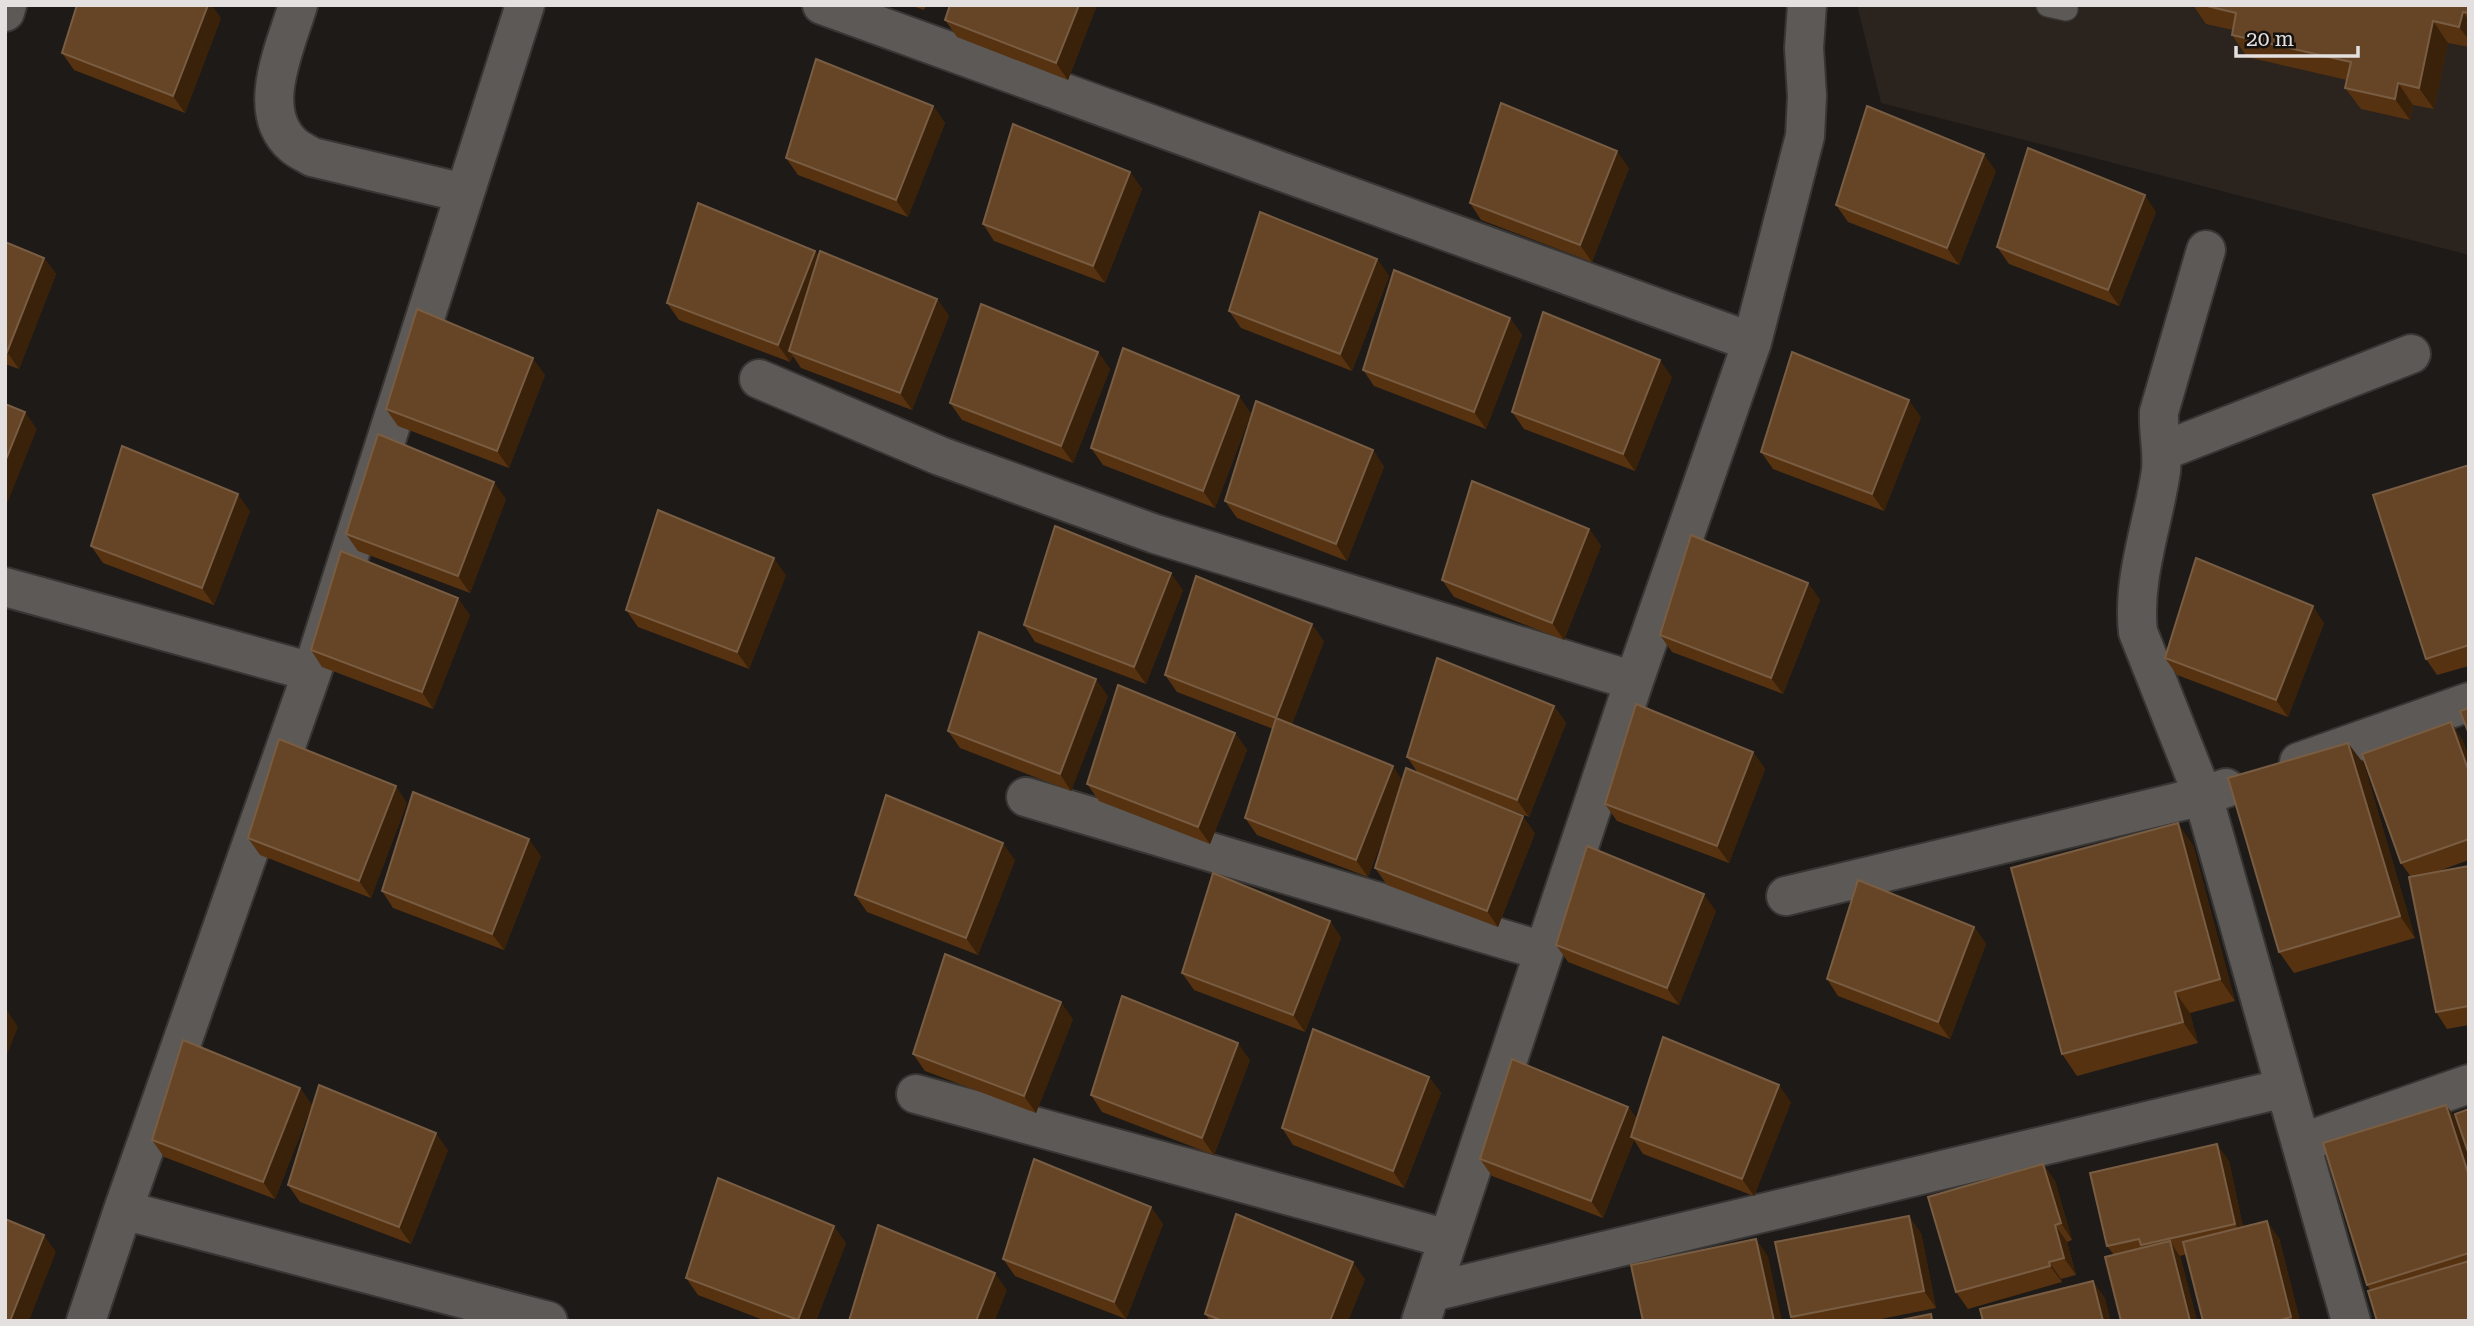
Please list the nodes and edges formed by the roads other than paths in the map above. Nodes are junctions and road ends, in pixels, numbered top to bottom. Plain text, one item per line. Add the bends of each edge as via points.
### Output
1 (7, 5) edge
2 (298, 5) edge
3 (525, 5) edge
4 (822, 5) edge
5 (1807, 5) edge
6 (5, 12) edge
7 (464, 193) junction
8 (2206, 250) dead end
9 (1752, 342) junction
10 (2411, 354) dead end
11 (760, 379) dead end
12 (2163, 451) junction
13 (5, 587) edge
14 (312, 672) junction
15 (1634, 681) junction
16 (2469, 702) edge
17 (2203, 796) junction
18 (1026, 797) dead end
19 (1786, 896) dead end
20 (1543, 951) junction
21 (2469, 1084) edge
22 (2286, 1088) junction
23 (916, 1094) dead end
24 (2301, 1143) junction
25 (122, 1210) junction
26 (1448, 1239) junction
27 (1426, 1306) edge
28 (86, 1321) edge
29 (548, 1321) edge
30 (2351, 1321) edge

1 - 6 street
2 - 7 street via 274,88 274,111 293,146 312,157
3 - 7 street
4 - 9 street
5 - 9 street via 1805,136
7 - 14 street
8 - 12 street via 2162,398 2158,424
9 - 15 street
10 - 12 street
11 - 15 street via 940,456 1155,534
12 - 17 street via 2138,585 2137,632
13 - 14 street
14 - 25 street
15 - 20 street
16 - 17 street
17 - 19 street
17 - 22 street
18 - 20 street
20 - 26 street
21 - 24 street
22 - 24 street
22 - 27 street
23 - 26 street
24 - 30 street
25 - 28 street
25 - 29 street
26 - 27 street

